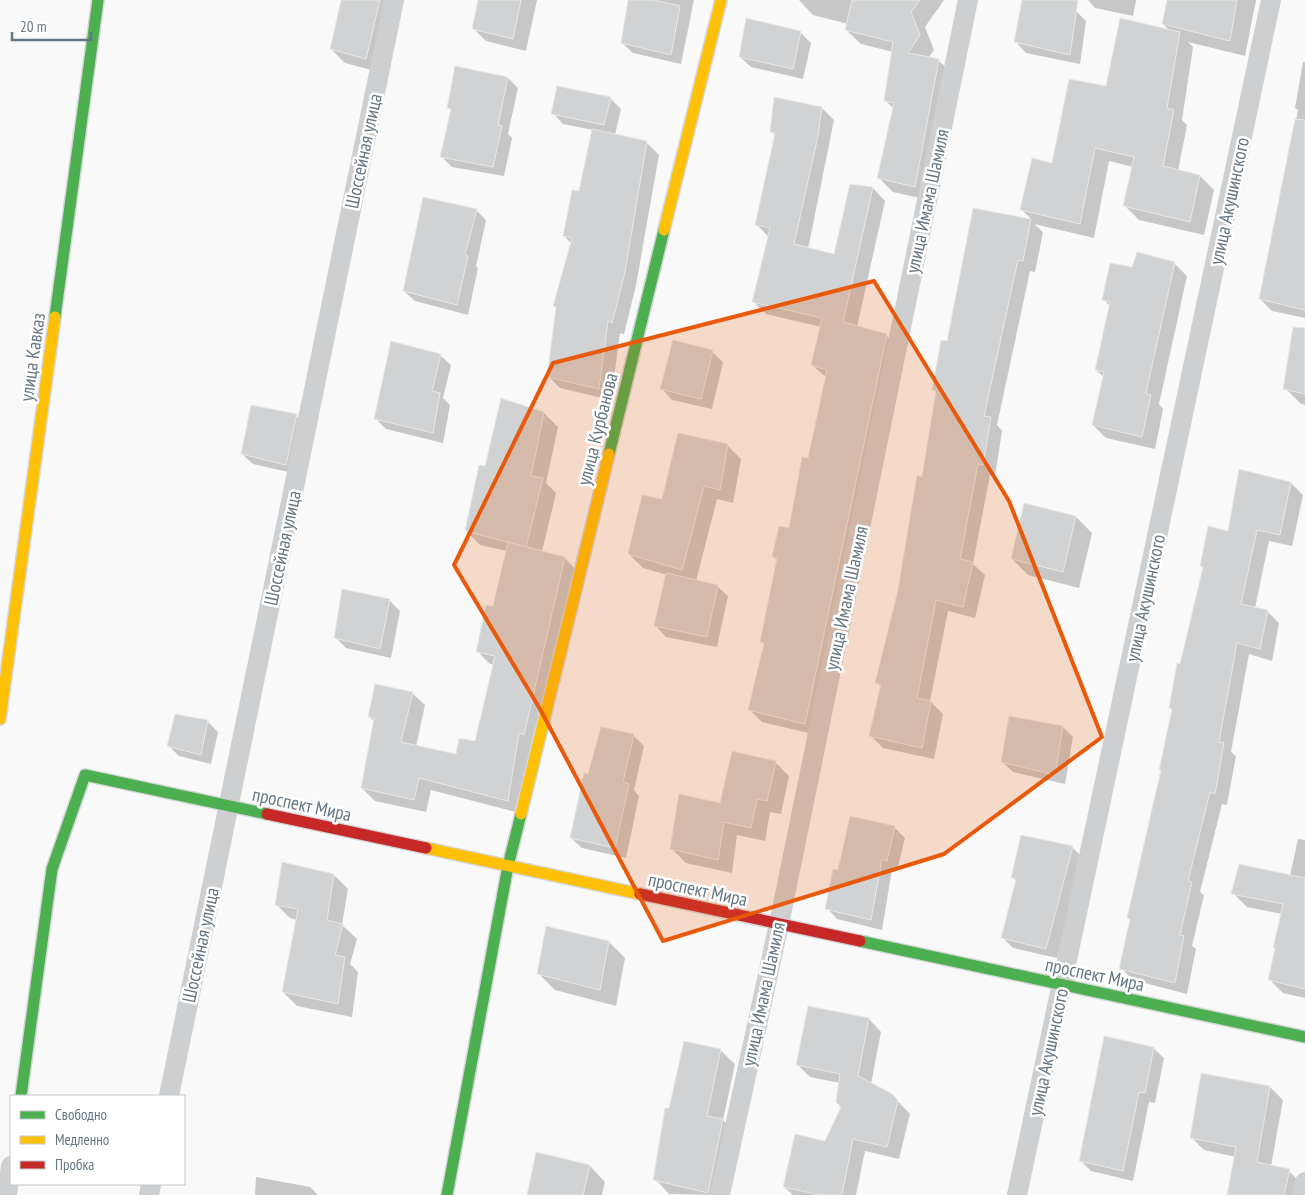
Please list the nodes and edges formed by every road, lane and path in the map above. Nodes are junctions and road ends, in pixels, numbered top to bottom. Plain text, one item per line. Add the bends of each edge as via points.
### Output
1 (98, 0) edge
2 (394, 0) edge
3 (721, 0) edge
4 (968, 0) edge
5 (1271, 0) edge
6 (0, 720) edge
7 (228, 806) junction
8 (508, 866) junction
9 (778, 924) junction
10 (1063, 985) junction
11 (1305, 1037) edge
12 (21, 1095) edge
13 (169, 1095) edge
14 (10, 1173) edge
15 (1305, 1182) edge
16 (7, 1195) edge
17 (447, 1195) edge
18 (720, 1195) edge
19 (1017, 1195) edge
20 (1302, 1195) edge

1 - 6 main road, улица Кавказ
2 - 7 street, Шоссейная улица
3 - 8 main road, улица Курбанова
4 - 9 street, улица Имама Шамиля
5 - 10 street, улица Акушинского
7 - 8 main road, проспект Мира
7 - 12 main road, проспект Мира via 85,775 52,869
7 - 13 street, Шоссейная улица
8 - 9 main road, проспект Мира
8 - 17 main road, улица Курбанова
9 - 10 main road, проспект Мира
9 - 18 street, улица Имама Шамиля
10 - 11 main road, проспект Мира
10 - 19 street, улица Акушинского
14 - 16 street
15 - 20 street

